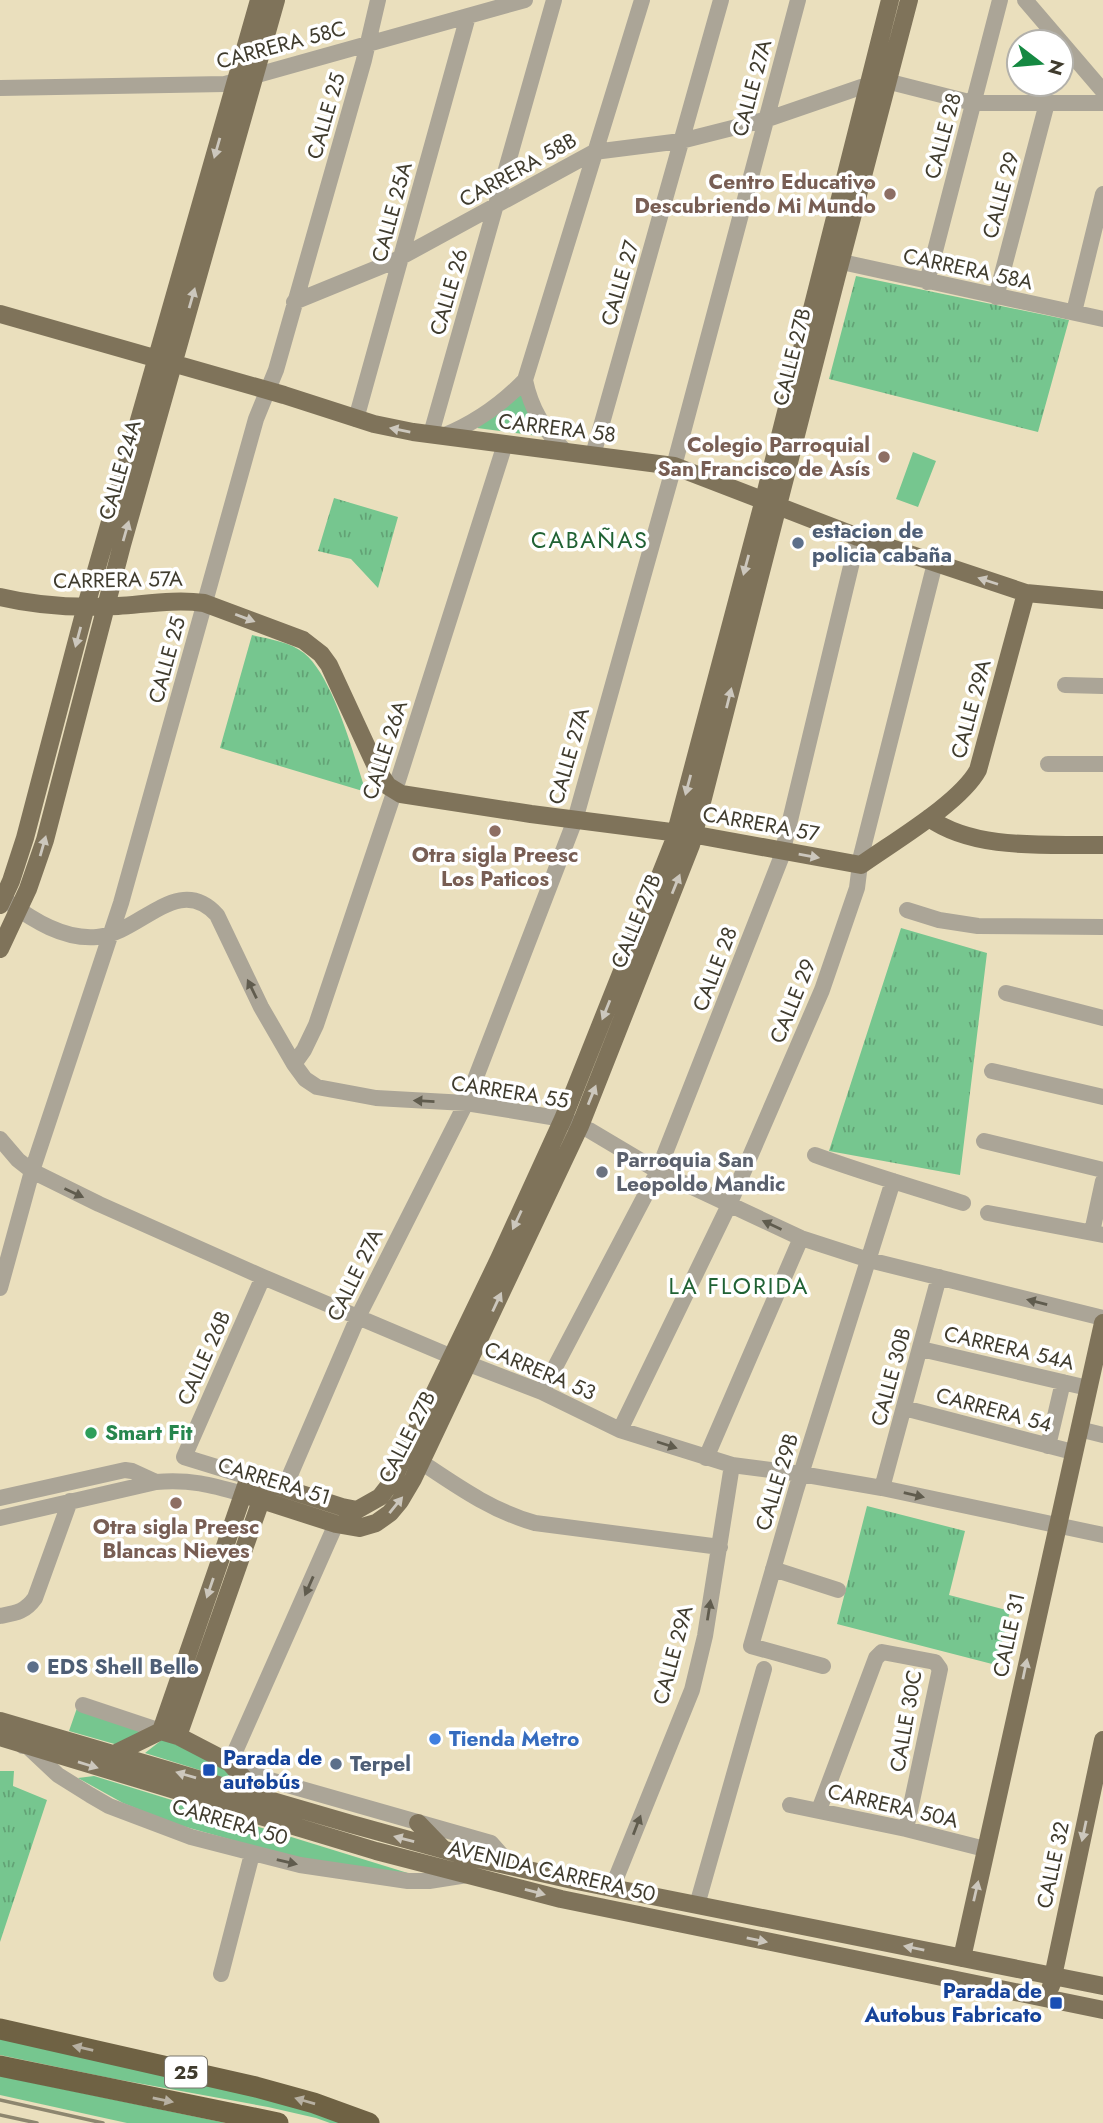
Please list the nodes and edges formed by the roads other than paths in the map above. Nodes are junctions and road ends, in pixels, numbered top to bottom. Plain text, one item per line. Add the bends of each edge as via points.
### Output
1 (258, 0) edge
2 (276, 0) edge
3 (378, 0) edge
4 (525, 0) edge
5 (554, 0) edge
6 (642, 0) edge
7 (721, 0) edge
8 (798, 0) edge
9 (890, 0) edge
10 (909, 0) edge
11 (1000, 0) edge
12 (1025, 0) edge
13 (466, 11) edge
14 (1049, 28) edge
15 (368, 44) junction
16 (1075, 58) edge
17 (255, 76) junction
18 (235, 82) junction
19 (878, 85) junction
20 (0, 88) edge
21 (1103, 91) edge
22 (973, 103) junction
23 (1047, 103) junction
24 (1103, 103) edge
25 (768, 118) junction
26 (681, 141) junction
27 (594, 152) junction
28 (1103, 194) edge
29 (494, 207) junction
30 (401, 258) junction
31 (833, 260) junction
32 (927, 282) junction
33 (996, 297) junction
34 (295, 302) junction
35 (1074, 312) junction
36 (0, 314) edge
37 (1103, 318) edge
38 (165, 362) junction
39 (525, 380) junction
40 (267, 390) junction
41 (356, 419) junction
42 (437, 435) junction
43 (505, 444) junction
44 (565, 452) junction
45 (593, 455) junction
46 (674, 466) junction
47 (771, 502) junction
48 (859, 537) junction
49 (935, 564) junction
50 (1026, 593) junction
51 (0, 597) edge
52 (1103, 600) edge
53 (204, 603) junction
54 (86, 606) junction
55 (107, 606) junction
56 (1065, 685) dead end
57 (1103, 686) edge
58 (1048, 764) dead end
59 (1103, 764) edge
60 (395, 790) junction
61 (929, 818) junction
62 (575, 820) junction
63 (675, 833) junction
64 (694, 835) junction
65 (1103, 845) edge
66 (783, 851) junction
67 (861, 865) junction
68 (1, 900) edge
69 (18, 909) junction
70 (907, 910) dead end
71 (1103, 927) edge
72 (112, 934) junction
73 (0, 949) edge
74 (1006, 993) dead end
75 (1103, 1017) edge
76 (294, 1064) junction
77 (992, 1071) dead end
78 (1103, 1097) edge
79 (466, 1103) junction
80 (571, 1123) junction
81 (0, 1139) edge
82 (984, 1141) dead end
83 (815, 1155) dead end
84 (1103, 1170) edge
85 (32, 1171) junction
86 (658, 1171) junction
87 (893, 1181) junction
88 (1103, 1181) edge
89 (963, 1203) dead end
90 (729, 1205) junction
91 (988, 1213) dead end
92 (1097, 1234) edge
93 (801, 1238) junction
94 (869, 1260) junction
95 (263, 1277) junction
96 (939, 1277) junction
97 (0, 1288) edge
98 (358, 1317) junction
99 (1103, 1321) edge
100 (921, 1349) junction
101 (451, 1356) junction
102 (469, 1364) junction
103 (1063, 1382) junction
104 (1088, 1388) junction
105 (542, 1392) junction
106 (904, 1408) junction
107 (1079, 1429) junction
108 (621, 1430) junction
109 (1103, 1435) edge
110 (1048, 1446) junction
111 (1073, 1452) junction
112 (184, 1457) joint
113 (706, 1458) junction
114 (421, 1462) junction
115 (732, 1465) junction
116 (801, 1474) junction
117 (156, 1482) junction
118 (246, 1486) junction
119 (882, 1488) junction
120 (271, 1491) junction
121 (0, 1498) edge
122 (71, 1501) junction
123 (339, 1515) junction
124 (0, 1518) edge
125 (1057, 1525) junction
126 (1103, 1535) edge
127 (720, 1547) junction
128 (773, 1569) junction
129 (838, 1590) dead end
130 (0, 1616) edge
131 (823, 1666) dead end
132 (764, 1669) dead end
133 (83, 1705) dead end
134 (0, 1721) edge
135 (161, 1731) junction
136 (178, 1736) junction
137 (0, 1737) edge
138 (1103, 1740) edge
139 (0, 1742) edge
140 (27, 1746) junction
141 (114, 1754) junction
142 (230, 1763) junction
143 (260, 1797) junction
144 (790, 1805) dead end
145 (819, 1810) junction
146 (418, 1823) junction
147 (906, 1829) junction
148 (985, 1849) junction
149 (444, 1850) junction
150 (252, 1854) junction
151 (471, 1866) junction
152 (512, 1867) junction
153 (612, 1888) junction
154 (697, 1905) junction
155 (962, 1958) junction
156 (221, 1974) dead end
157 (1053, 1976) junction
158 (1103, 1986) edge
159 (1048, 1999) junction
160 (1103, 2010) edge
161 (0, 2029) edge
162 (0, 2066) edge
163 (278, 2123) edge
164 (369, 2123) edge

1 - 18 main road, CALLE 24A
2 - 17 main road, CALLE 24A
3 - 15 street, CALLE 25
4 - 13 street, CARRERA 58C
5 - 29 street, CALLE 26
6 - 27 street
7 - 26 street, CALLE 27
8 - 25 street, CALLE 27A
9 - 19 main road, CALLE 27B
10 - 19 main road, CALLE 27B
11 - 22 street, CALLE 28
12 - 14 street
13 - 15 street, CARRERA 58C
13 - 30 street, CALLE 25A
15 - 17 street, CARRERA 58C
15 - 34 street, CALLE 25
16 - 21 street
17 - 18 street, CARRERA 58C
38 -> 17 main road, CALLE 24A
18 - 20 street, CARRERA 58C
18 -> 38 main road, CALLE 24A
19 - 22 street, CARRERA 58B via 894,83
19 - 25 street, CARRERA 58B
19 - 31 main road, CALLE 27B
22 - 23 street, CARRERA 58B
22 - 32 street, CALLE 28
23 - 24 street, CARRERA 58B
23 - 33 street, CALLE 29
25 - 26 street, CARRERA 58B
25 - 46 street, CALLE 27A
26 - 27 street, CARRERA 58B
26 - 45 street, CALLE 27
27 - 29 street, CARRERA 58B
27 - 39 street
28 - 35 street
29 - 30 street, CARRERA 58B
29 - 42 street, CALLE 26
30 - 34 street, CARRERA 58B
30 - 41 street, CALLE 25A
31 - 32 street, CARRERA 58A
31 - 47 main road, CALLE 27B
32 - 33 street, CARRERA 58A
33 - 35 street, CARRERA 58A
34 - 40 street, CALLE 25
35 - 37 street, CARRERA 58A
36 - 38 main road, CARRERA 58
38 - 40 main road, CARRERA 58
38 - 54 main road, CALLE 24A
55 -> 38 main road, CALLE 24A
39 - 42 street via 491,411 460,429
39 - 44 street via 541,425
40 - 41 main road, CARRERA 58
40 - 53 street, CALLE 25
42 -> 41 main road, CARRERA 58
42 - 43 main road, CARRERA 58
43 - 44 main road, CARRERA 58
43 - 60 street, CALLE 26A
44 - 45 main road, CARRERA 58
45 - 46 main road, CARRERA 58
46 - 47 main road, CARRERA 58
46 - 62 street, CALLE 27A
47 - 48 main road, CARRERA 58
47 -> 63 main road, CALLE 27B
64 -> 47 main road, CALLE 27B
48 - 49 main road, CARRERA 58
48 - 66 street, CALLE 28
50 -> 49 main road, CARRERA 58
49 - 67 street, CALLE 29
50 - 52 main road, CARRERA 58
50 - 61 main road, CALLE 29A via 978,770 972,782
51 - 54 main road, CARRERA 57A
53 - 55 main road, CARRERA 57A
53 -> 60 main road, CARRERA 57A via 303,640 321,654 378,771
53 - 72 street, CALLE 25
54 - 55 main road, CARRERA 57A
54 -> 68 main road, CALLE 24A via 24,838
69 -> 55 main road, CALLE 24A via 43,848
56 - 57 street
58 - 59 street
60 - 62 main road, CARRERA 57
60 - 76 street, CALLE 26A via 316,1025
61 - 65 main road via 963,834 1006,843
61 - 67 main road
62 - 63 main road, CARRERA 57
62 - 79 street, CALLE 27A
63 - 64 main road, CARRERA 57
63 -> 80 main road, CALLE 27B
64 - 66 main road, CARRERA 57
80 -> 64 main road, CALLE 27B
66 -> 67 main road, CARRERA 57
66 - 86 street, CALLE 28
67 - 90 street, CALLE 29 via 821,990
68 - 69 street, CARRERA 55
69 - 72 street, CARRERA 55 via 73,935
69 - 73 main road, CALLE 24A
70 - 71 street via 978,926
76 -> 72 street, CARRERA 55 via 209,906 183,898
72 - 85 street, CALLE 25
74 - 75 street
79 -> 76 street, CARRERA 55 via 376,1098 317,1087
77 - 78 street
79 - 80 street, CARRERA 55
79 - 98 street, CALLE 27A
80 - 86 street, CARRERA 55
80 -> 101 main road, CALLE 27B
102 -> 80 main road, CALLE 27B
81 - 85 street, CARRERA 53
82 - 84 street
83 - 87 street
85 -> 95 street, CARRERA 53
85 - 97 street, CALLE 25
86 - 90 street, CARRERA 55
86 - 105 street, CALLE 28
87 - 89 street
87 - 94 street, CALLE 29B
88 - 92 street
93 -> 90 street, CARRERA 55
90 - 108 street, CALLE 29
91 - 92 street
93 - 94 street, CARRERA 55
93 - 113 street
94 - 96 street, CARRERA 55
94 - 116 street, CALLE 29B
95 - 98 street, CARRERA 53
95 - 112 street, CALLE 26B
99 -> 96 street, CARRERA 55
96 - 100 street, CALLE 30B
98 - 101 street, CARRERA 53
98 - 120 street, CALLE 27A
99 - 104 main road, CALLE 31
100 - 103 street, CARRERA 54A
100 - 106 street, CALLE 30B
101 - 102 street, CARRERA 53
101 - 123 main road, CALLE 27B via 391,1483 368,1505
102 - 105 street, CARRERA 53
102 - 114 main road, CALLE 27B
103 - 104 street, CARRERA 54A
103 - 110 street
104 - 107 main road, CALLE 31
105 - 108 street, CARRERA 53
106 - 110 street, CARRERA 54
106 - 119 street, CALLE 30B
107 - 109 street, CARRERA 54
107 - 111 main road, CALLE 31
108 -> 113 street, CARRERA 53
110 - 111 street, CARRERA 54
111 - 125 main road, CALLE 31
112 - 118 street, CARRERA 51
113 - 115 street, CARRERA 53
123 -> 114 main road, CALLE 27B via 359,1528 376,1523 400,1501
114 - 127 street via 512,1517 556,1527
115 - 116 street, CARRERA 53
115 - 127 street, CALLE 29A
116 - 119 street, CARRERA 53
116 - 128 street, CALLE 29B
117 - 118 street, CARRERA 51
117 - 121 street, CARRERA 51 via 125,1470
117 - 122 street, CARRERA 51
118 - 120 main road, CARRERA 51
118 -> 135 main road
119 -> 125 street, CARRERA 53
120 - 123 main road, CARRERA 51
120 - 123 main road, CARRERA 51
120 - 136 main road, CALLE 27A
122 - 124 street, CARRERA 51
122 - 130 street via 29,1608
123 -> 142 street
125 - 126 street, CARRERA 53
148 -> 125 main road, CALLE 31
153 -> 127 street, CALLE 29A via 692,1690
128 - 129 street
128 - 131 street, CALLE 29B via 751,1646
132 - 154 street
133 - 135 street
134 - 141 main road, AVENIDA CARRERA 50
135 - 136 main road
135 - 141 main road
136 - 142 main road
137 - 140 main road, AVENIDA CARRERA 50
138 -> 157 main road, CALLE 32
139 - 140 street
140 - 150 street, CARRERA 50 via 58,1775 110,1806 177,1833
140 -> 151 main road, AVENIDA CARRERA 50 via 376,1851
143 -> 141 main road, AVENIDA CARRERA 50
142 - 143 main road
142 - 146 street via 261,1777
149 -> 143 main road, AVENIDA CARRERA 50
144 - 145 street, CARRERA 50A
145 - 147 street, CARRERA 50A
145 - 147 street, CALLE 30C via 876,1658 881,1652 935,1662 940,1669
146 - 149 main road
146 - 152 street via 491,1843
147 - 148 street, CARRERA 50A
155 -> 148 main road, CALLE 31
149 - 151 main road, AVENIDA CARRERA 50
150 -> 151 street, CARRERA 50 via 408,1881 429,1881
150 - 156 street
151 - 152 main road, AVENIDA CARRERA 50
151 -> 159 main road, AVENIDA CARRERA 50 via 592,1906
152 - 153 main road, AVENIDA CARRERA 50
153 - 154 main road, AVENIDA CARRERA 50
155 -> 154 main road, AVENIDA CARRERA 50
155 - 157 main road, AVENIDA CARRERA 50
157 - 158 main road, AVENIDA CARRERA 50
157 - 159 main road, CALLE 32
159 - 160 main road, AVENIDA CARRERA 50
164 -> 161 highway, 25 via 256,2087
162 -> 163 highway, 25

